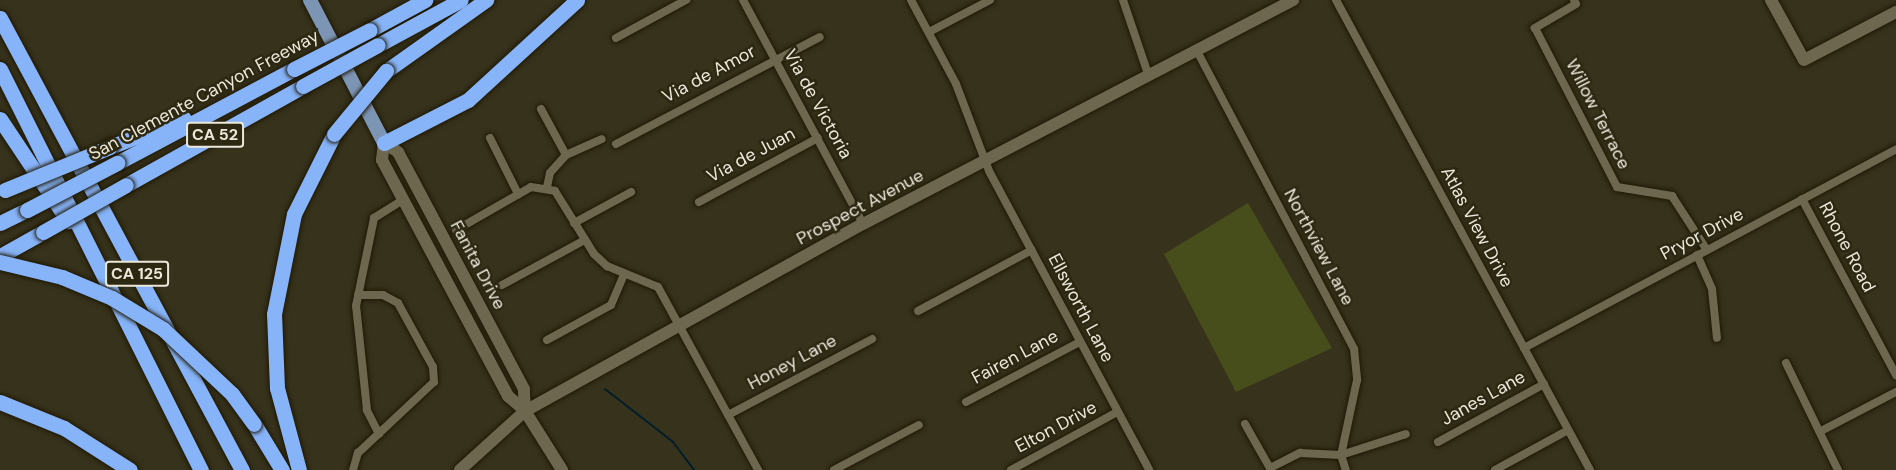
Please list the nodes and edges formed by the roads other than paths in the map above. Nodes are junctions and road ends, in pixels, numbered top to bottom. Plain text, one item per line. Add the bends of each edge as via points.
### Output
1 (310, 0) edge
2 (425, 0) edge
3 (461, 0) edge
4 (486, 0) edge
5 (577, 0) edge
6 (686, 0) edge
7 (744, 0) edge
8 (911, 0) edge
9 (990, 0) edge
10 (1122, 0) edge
11 (1293, 0) edge
12 (1336, 0) edge
13 (1574, 0) edge
14 (1771, 0) edge
15 (1896, 12) edge
16 (0, 18) edge
17 (929, 32) junction
18 (820, 37) dead end
19 (616, 38) dead end
20 (1197, 51) junction
21 (774, 58) junction
22 (0, 69) edge
23 (1149, 77) junction
24 (259, 88) junction
25 (541, 109) dead end
26 (0, 118) edge
27 (490, 138) dead end
28 (818, 138) junction
29 (602, 139) dead end
30 (384, 143) junction
31 (616, 144) dead end
32 (1896, 149) edge
33 (566, 155) junction
34 (985, 161) junction
35 (547, 187) junction
36 (2, 191) edge
37 (631, 192) dead end
38 (518, 194) junction
39 (1802, 199) junction
40 (404, 200) junction
41 (699, 202) dead end
42 (574, 222) junction
43 (0, 224) edge
44 (862, 224) junction
45 (456, 230) dead end
46 (583, 241) junction
47 (1032, 250) junction
48 (1707, 250) junction
49 (1697, 255) junction
50 (0, 256) edge
51 (0, 262) edge
52 (624, 274) junction
53 (106, 277) junction
54 (502, 285) dead end
55 (358, 295) junction
56 (918, 311) dead end
57 (680, 327) junction
58 (872, 339) dead end
59 (1717, 339) dead end
60 (548, 340) dead end
61 (1080, 342) junction
62 (1524, 348) junction
63 (1786, 363) dead end
64 (1896, 375) edge
65 (1544, 384) junction
66 (1896, 392) edge
67 (0, 402) edge
68 (966, 402) dead end
69 (525, 411) junction
70 (1118, 412) junction
71 (728, 415) junction
72 (1245, 424) dead end
73 (919, 425) dead end
74 (1568, 430) junction
75 (1821, 431) junction
76 (379, 434) junction
77 (1406, 434) dead end
78 (1438, 442) dead end
79 (1341, 455) junction
80 (1270, 469) edge
81 (129, 470) edge
82 (201, 470) edge
83 (242, 470) edge
84 (282, 470) edge
85 (299, 470) edge
86 (353, 470) edge
87 (460, 470) edge
88 (562, 470) edge
89 (758, 470) edge
90 (834, 470) edge
91 (1011, 470) edge
92 (1149, 470) edge
93 (1346, 470) edge
94 (1496, 470) edge
95 (1590, 470) edge
96 (1838, 470) edge

1 - 30 main road, Fanita Drive
2 - 24 highway, San Clemente Canyon Freeway / CA 52, bridge
3 - 50 highway, CA 52, bridge
4 - 85 highway, bridge via 386,71 334,134 294,214 274,314 276,388
5 - 30 highway via 468,100
6 - 19 street
7 - 21 street, Via de Victoria
8 - 17 street, Ellsworth Lane
9 - 17 street
10 - 23 street
11 - 20 main road, Prospect Avenue
12 - 62 street, Atlas View Drive
13 - 48 street, Willow Terrace via 1576,4 1535,28 1617,187 1672,196
14 - 15 main road via 1804,60
16 - 83 highway, CA 125
17 - 34 street, Ellsworth Lane
18 - 21 street, Via de Amor
20 - 23 main road, Prospect Avenue
20 - 79 street, Northview Lane via 1354,349 1357,380
21 - 28 street, Via de Victoria
21 - 31 street, Via de Amor
22 - 53 highway, CA 125
23 - 34 main road, Prospect Avenue
24 - 36 highway, bridge
24 - 43 highway, San Clemente Canyon Freeway / CA 52, bridge
25 - 33 street
26 - 53 highway
27 - 38 street
28 - 41 street, Via de Juan
28 - 44 street, Via de Victoria
29 - 33 street
30 - 40 main road, Fanita Drive via 382,159
30 - 69 main road, Fanita Drive via 398,152 524,389
32 - 39 street, Pryor Drive
33 - 35 street via 550,173
34 - 44 main road, Prospect Avenue
34 - 47 street, Ellsworth Lane
35 - 38 street
35 - 42 street
37 - 42 street
38 - 45 street
39 - 48 street, Pryor Drive
39 - 64 street, Rhone Road
40 - 55 street via 374,218
40 - 69 main road, Fanita Drive via 508,396
42 - 46 street
44 - 57 main road, Prospect Avenue
46 - 52 street via 607,266
46 - 54 street
47 - 56 street
47 - 61 street, Ellsworth Lane
48 - 49 street, Pryor Drive
49 - 59 street via 1712,289
49 - 62 street, Pryor Drive
51 - 84 highway, bridge via 72,281 163,329 232,394
52 - 57 street via 658,287
52 - 60 street via 611,305
53 - 82 highway, CA 125
55 - 76 street via 355,330 367,410
55 - 76 street via 383,295 398,303 433,367 431,388
57 - 69 main road, Prospect Avenue
57 - 71 street
58 - 71 street, Honey Lane
61 - 68 street, Fairen Lane
61 - 70 street, Ellsworth Lane
62 - 65 street, Atlas View Drive
63 - 75 street
65 - 74 street, Atlas View Drive
65 - 78 street, Janes Lane
66 - 75 street
67 - 81 highway via 64,428
69 - 87 main road, Prospect Avenue
69 - 88 main road, Fanita Drive
70 - 91 street, Elton Drive
70 - 92 street, Ellsworth Lane
71 - 89 street
72 - 80 street
73 - 90 street
74 - 94 street
74 - 95 street, Atlas View Drive
75 - 96 street
76 - 86 street via 358,453
77 - 79 street
79 - 80 street via 1307,452
79 - 93 street

